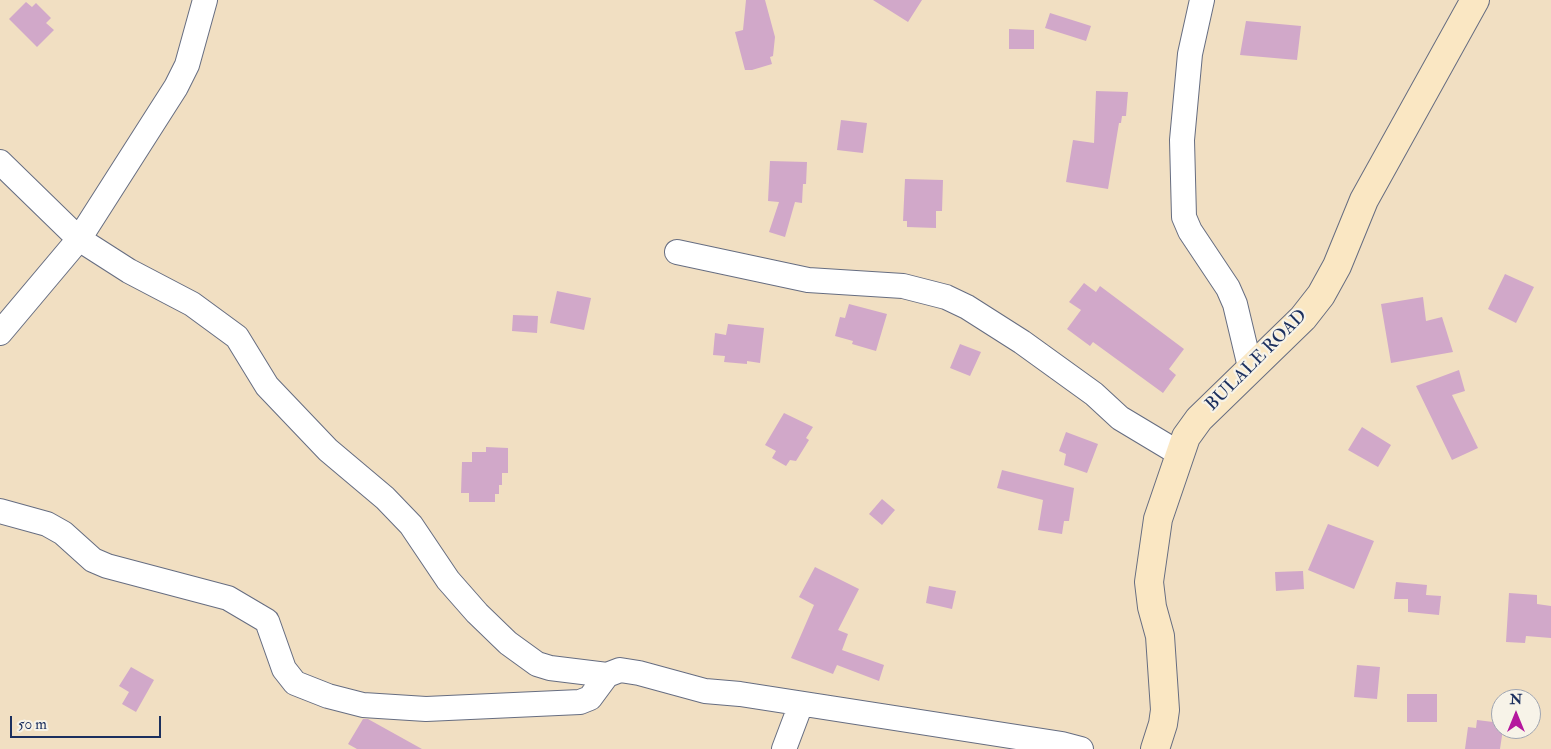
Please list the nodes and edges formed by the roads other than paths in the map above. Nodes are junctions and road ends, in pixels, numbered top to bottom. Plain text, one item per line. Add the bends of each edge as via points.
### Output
1 (205, 0) edge
2 (1202, 0) edge
3 (1475, 0) edge
4 (0, 162) edge
5 (79, 239) junction
6 (677, 252) dead end
7 (0, 333) edge
8 (1250, 367) junction
9 (1180, 454) junction
10 (0, 511) edge
11 (607, 675) junction
12 (801, 704) junction
13 (784, 749) edge
14 (1081, 749) edge
15 (1154, 749) edge

1 - 5 street via 187,65 176,87
2 - 8 street via 1190,54 1184,120 1184,217 1231,296
3 - 8 street, BULALE ROAD via 1364,200 1337,266 1321,295 1303,318
4 - 5 street
5 - 7 street
5 - 11 street via 129,271 192,304 237,337 267,386 328,450 385,498 411,525 448,580 508,643 537,664
6 - 9 street via 808,280 903,286 946,297 1022,342 1094,394 1120,418
8 - 9 street, BULALE ROAD via 1199,419 1186,437
9 - 15 street, BULALE ROAD via 1158,519 1149,582 1160,636 1165,701 1163,724
10 - 11 street via 47,524 93,560 107,566 228,598 264,618 290,678 301,687 328,696 363,705 426,709 580,702 590,698
11 - 12 street via 620,670 691,688
12 - 13 street
12 - 14 street

